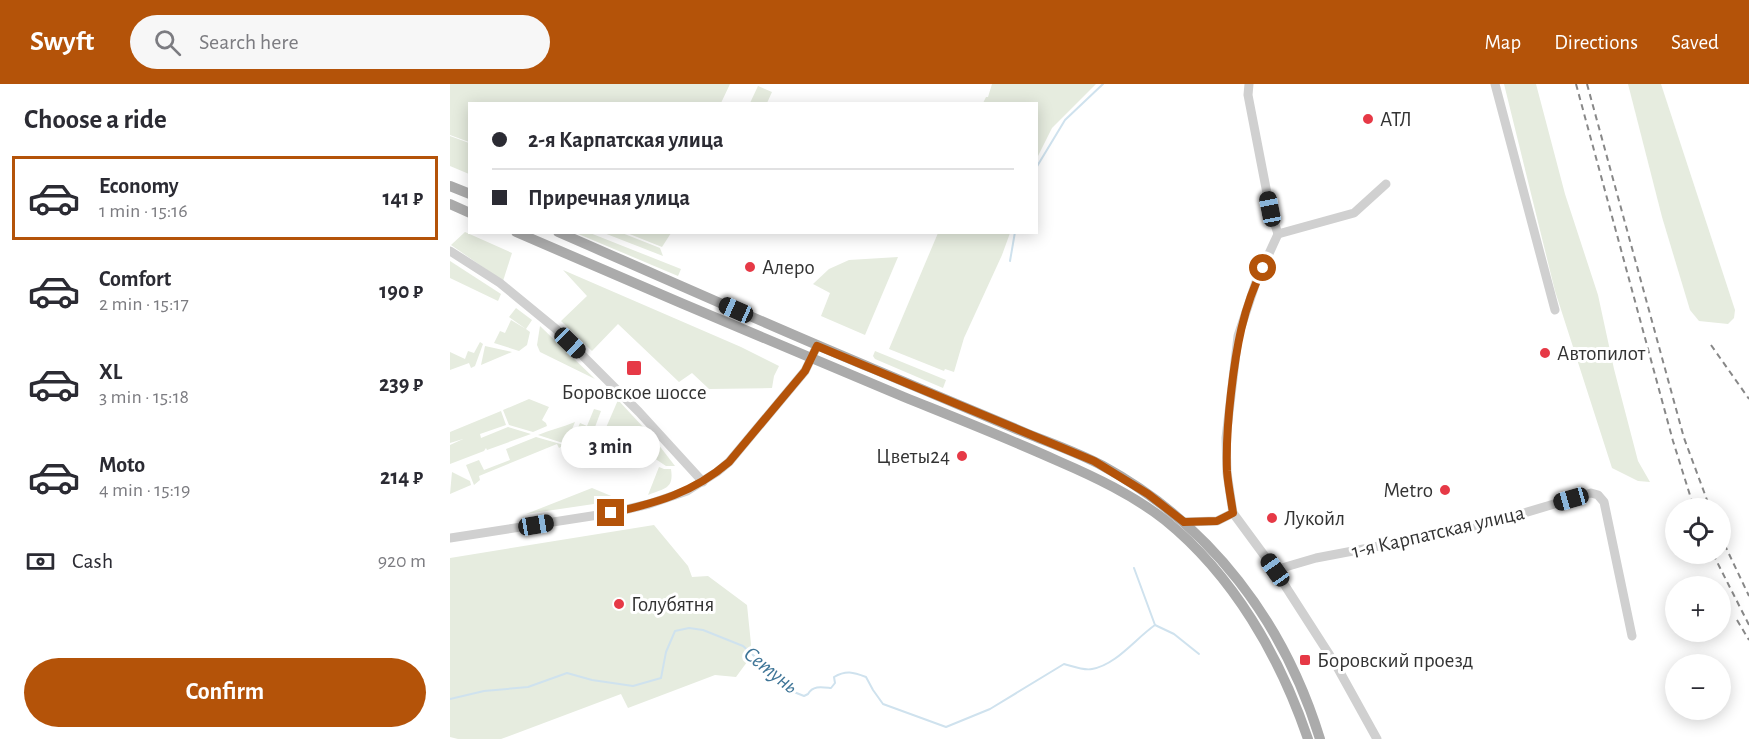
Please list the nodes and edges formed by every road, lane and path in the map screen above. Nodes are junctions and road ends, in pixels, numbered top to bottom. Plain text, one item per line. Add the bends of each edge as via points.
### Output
1 (1249, 84) edge
2 (1495, 84) edge
3 (1386, 184) dead end
4 (450, 186) edge
5 (468, 193) edge
6 (450, 204) edge
7 (468, 212) edge
8 (521, 234) edge
9 (563, 234) edge
10 (1278, 234) junction
11 (450, 251) edge
12 (1555, 310) dead end
13 (817, 346) junction
14 (812, 359) junction
15 (702, 482) junction
16 (1233, 513) junction
17 (1184, 522) junction
18 (450, 538) edge
19 (1275, 570) junction
20 (1632, 636) dead end
21 (1308, 739) edge
22 (1320, 739) edge
23 (1377, 739) edge

1 - 10 street via 1270,209
2 - 12 street
3 - 10 street via 1354,213
4 - 5 main road
6 - 7 main road
8 - 14 main road
9 - 13 main road
10 - 16 street via 1238,336 1226,438
11 - 15 street via 545,319
13 - 14 street
13 - 17 main road via 1094,461
14 - 15 street via 729,462
14 - 21 main road via 1082,471 1164,520 1216,572 1257,628 1276,660
15 - 18 street via 657,502 611,513
16 - 17 street via 1217,521
16 - 19 street
17 - 22 main road via 1219,556 1263,614 1294,669
19 - 20 street, 1-я Карпатская улица via 1316,558 1474,528 1591,493 1604,502
19 - 23 street via 1336,664

